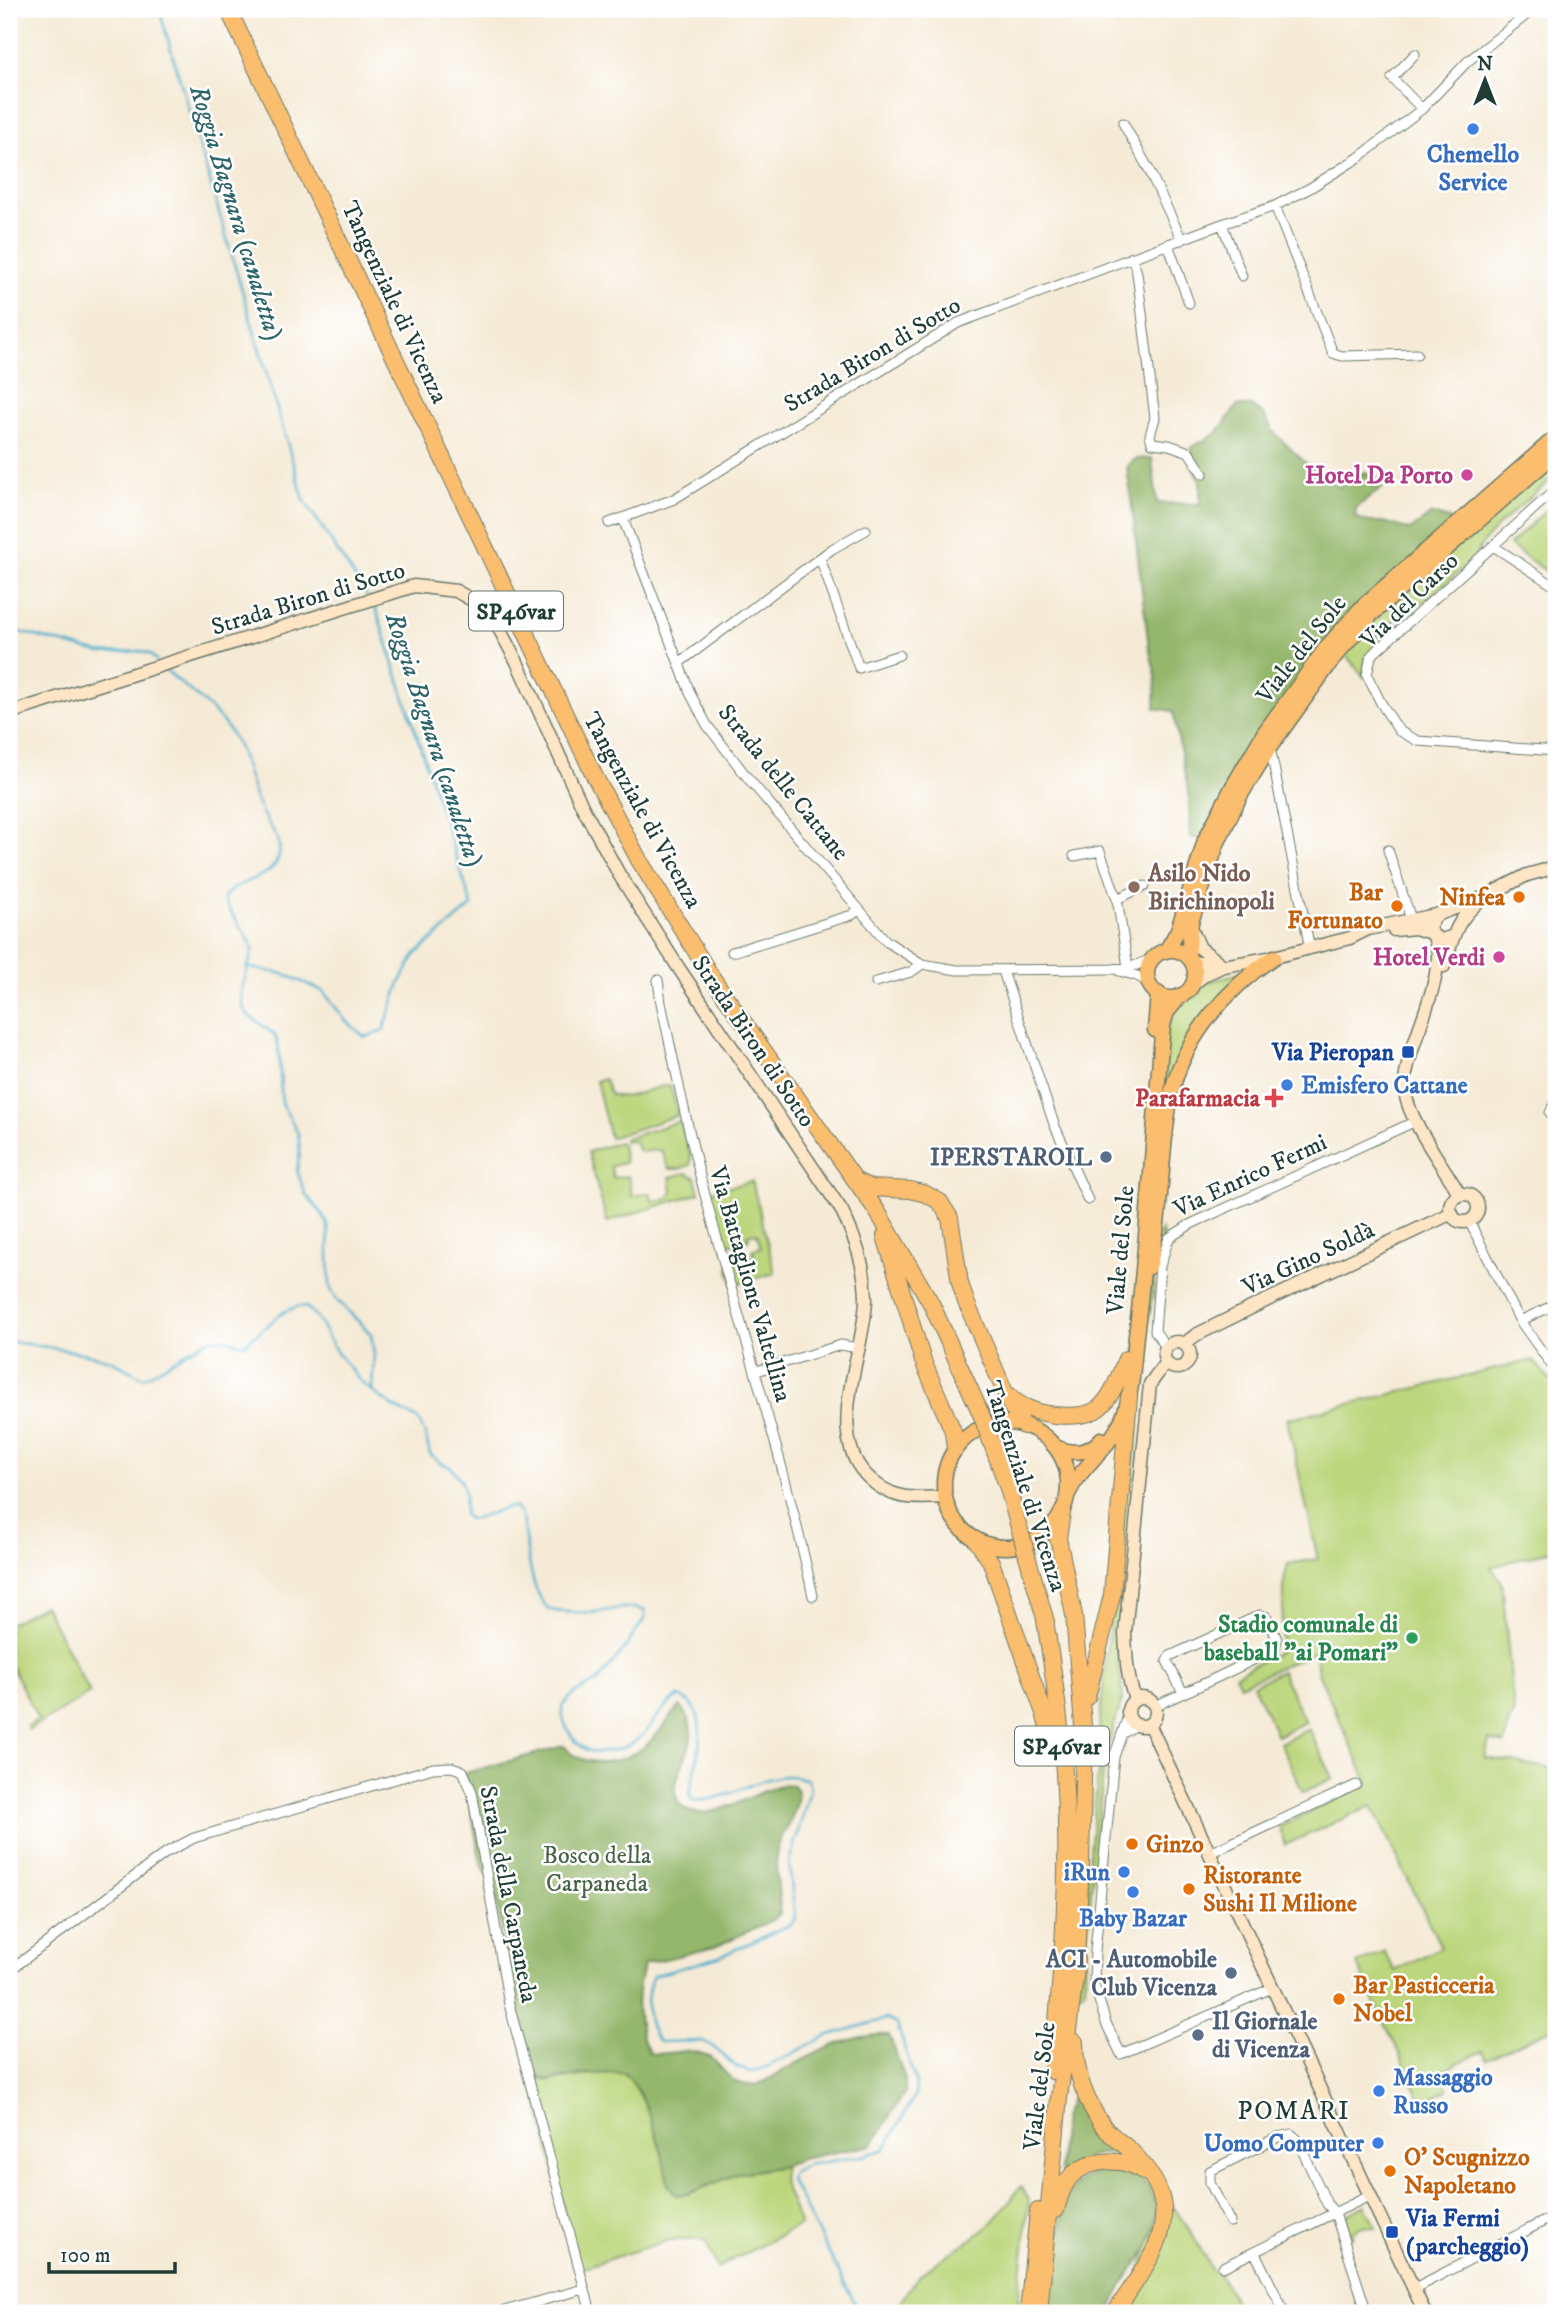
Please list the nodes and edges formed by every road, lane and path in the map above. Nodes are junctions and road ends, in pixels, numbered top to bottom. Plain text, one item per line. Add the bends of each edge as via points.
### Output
1 (228, 9) edge
2 (1534, 9) edge
3 (1415, 54) dead end
4 (1422, 109) junction
5 (1123, 123) dead end
6 (1275, 206) junction
7 (1222, 224) junction
8 (1182, 240) junction
9 (1168, 244) junction
10 (1132, 257) junction
11 (1242, 276) dead end
12 (1189, 303) dead end
13 (1417, 354) dead end
14 (1556, 437) edge
15 (1556, 453) edge
16 (1203, 474) dead end
17 (1556, 489) edge
18 (623, 519) junction
19 (609, 523) dead end
20 (866, 530) dead end
21 (1493, 546) junction
22 (820, 558) junction
23 (1556, 587) edge
24 (899, 655) dead end
25 (678, 663) junction
26 (9, 713) edge
27 (1270, 747) junction
28 (1556, 751) edge
29 (1388, 850) dead end
30 (1074, 856) dead end
31 (1556, 867) edge
32 (1144, 886) dead end
33 (1117, 898) junction
34 (1482, 898) junction
35 (858, 910) junction
36 (1439, 914) junction
37 (1411, 919) junction
38 (1190, 925) junction
39 (1453, 933) junction
40 (1432, 935) junction
41 (1350, 937) junction
42 (1310, 949) junction
43 (732, 952) dead end
44 (1160, 954) junction
45 (1274, 957) junction
46 (1190, 960) junction
47 (922, 964) junction
48 (1224, 966) junction
49 (1128, 967) junction
50 (1113, 969) junction
51 (1003, 971) junction
52 (658, 980) dead end
53 (876, 982) dead end
54 (1436, 982) junction
55 (1193, 984) junction
56 (1154, 988) junction
57 (1181, 995) junction
58 (1556, 1100) edge
59 (1556, 1109) edge
60 (1416, 1121) junction
61 (858, 1182) junction
62 (1460, 1195) junction
63 (1088, 1200) dead end
64 (877, 1211) junction
65 (1452, 1213) junction
66 (1469, 1221) junction
67 (1140, 1303) junction
68 (1556, 1304) edge
69 (1520, 1321) junction
70 (1184, 1344) junction
71 (1166, 1347) junction
72 (858, 1348) junction
73 (1126, 1359) junction
74 (1166, 1362) junction
75 (757, 1371) junction
76 (1556, 1371) edge
77 (1002, 1386) junction
78 (1129, 1396) junction
79 (1024, 1426) junction
80 (1054, 1446) junction
81 (955, 1449) junction
82 (1068, 1494) junction
83 (944, 1497) junction
84 (1062, 1513) junction
85 (976, 1540) junction
86 (813, 1596) dead end
87 (1044, 1614) junction
88 (1183, 1693) junction
89 (1135, 1699) junction
90 (1154, 1706) junction
91 (1138, 1721) junction
92 (1084, 1738) junction
93 (1356, 1785) dead end
94 (1210, 1853) junction
95 (1082, 1863) junction
96 (1065, 1880) junction
97 (9, 1971) edge
98 (1075, 1977) junction
99 (1272, 1988) junction
100 (1156, 2180) junction
101 (1369, 2196) junction
102 (1335, 2213) junction
103 (1556, 2215) edge
104 (1230, 2222) dead end
105 (1045, 2250) junction
106 (1255, 2253) junction
107 (1223, 2267) dead end
108 (584, 2289) junction
109 (1413, 2289) junction
110 (497, 2313) edge
111 (591, 2313) edge
112 (1027, 2313) edge
113 (1039, 2313) edge
114 (1115, 2313) edge
115 (1285, 2313) edge
116 (1367, 2313) edge
117 (1424, 2313) edge

1 - 61 highway, Tangenziale di Vicenza / SP46var via 594,775 639,860 713,979
2 - 4 street, Strada Biron di Sotto via 1468,61
3 - 4 street via 1392,78
4 - 6 street, Strada Biron di Sotto via 1358,158
5 - 8 street
6 - 7 street, Strada Biron di Sotto
6 - 13 street via 1333,353
7 - 8 street, Strada Biron di Sotto
7 - 11 street
8 - 9 street, Strada Biron di Sotto
9 - 10 street, Strada Biron di Sotto
9 - 12 street
10 - 16 street via 1155,418 1152,443 1189,452
10 - 18 street, Strada Biron di Sotto via 958,323 674,499
14 - 44 main road, Viale del Sole via 1364,605 1326,648 1264,733 1233,786 1205,841 1178,930
15 - 27 main road, Viale del Sole via 1371,615
17 - 21 street, Via del Carso
18 - 19 street, Strada Biron di Sotto
18 - 25 street, Strada delle Cattane
20 - 22 street
21 - 23 street
21 - 28 street, Via del Carso via 1371,656 1367,675 1399,731 1418,741
22 - 24 street via 859,668
22 - 25 street
25 - 35 street, Strada delle Cattane via 707,725
26 - 72 street, Strada Biron di Sotto via 414,586 456,591 479,604 496,623 517,662 582,806 620,876 842,1211 864,1270 866,1302
27 - 38 main road, Viale del Sole via 1217,844
27 - 42 street
29 - 37 street
30 - 33 street via 1100,851
31 - 34 street via 1527,875
32 - 33 street
33 - 49 street
34 - 36 street
34 - 39 street
35 - 43 street
35 - 47 street, Strada delle Cattane via 886,941
36 - 37 street
36 - 39 street via 1455,921
36 - 40 street via 1431,919
37 - 41 street
38 - 46 main road
38 - 48 street via 1200,948
39 - 40 street via 1440,940
39 - 54 street
40 - 41 street via 1408,928
40 - 54 street via 1440,953
41 - 42 street
42 - 45 street
44 - 46 main road via 1180,952
44 - 49 street, Strada delle Cattane
44 - 56 main road, Viale del Sole via 1149,967
45 - 48 street
45 - 67 main road via 1248,974 1221,1001 1178,1073 1169,1114 1156,1242
46 - 48 street
46 - 55 main road
47 - 51 street, Strada delle Cattane
47 - 53 street
48 - 55 street
49 - 50 street, Strada delle Cattane
50 - 51 street, Strada delle Cattane
50 - 56 street, Strada delle Cattane via 1137,976
51 - 63 street via 1054,1124
52 - 75 street, Via Battaglione Valtellina via 705,1194
54 - 60 street via 1407,1071 1405,1089
55 - 57 main road, Viale del Sole
56 - 57 main road via 1172,997
56 - 73 main road, Viale del Sole
57 - 67 main road, Viale del Sole via 1163,1025
58 - 59 street via 1550,1112
60 - 62 street
60 - 71 street, Via Enrico Fermi via 1169,1238 1160,1266 1154,1331
61 - 64 highway, Tangenziale di Vicenza / SP46var
61 - 77 highway via 871,1188 911,1189 940,1202 950,1218 966,1302
62 - 65 street via 1452,1203
62 - 66 street via 1472,1197 1478,1205
64 - 81 highway via 923,1362 953,1431
64 - 87 highway, Tangenziale di Vicenza / SP46var, bridge via 932,1303 981,1415 1008,1488
65 - 66 street
65 - 70 street, Via Gino Soldà
66 - 69 street
67 - 78 main road, Viale del Sole
68 - 69 street
69 - 76 street
70 - 71 street
70 - 74 street via 1189,1353 1185,1364 1177,1368
71 - 74 street, Via Enrico Fermi
72 - 75 street via 841,1345
72 - 83 street, Strada Biron di Sotto via 847,1426 849,1451 880,1489 902,1497
73 - 77 highway via 1113,1389 1086,1415 1047,1413 1023,1406
73 - 80 main road, Viale del Sole via 1114,1423 1098,1444 1082,1451
74 - 89 street, Via Enrico Fermi via 1150,1384 1125,1633 1126,1664
75 - 86 street, Via Battaglione Valtellina
77 - 79 highway
78 - 82 main road, Viale del Sole via 1114,1435 1075,1479
78 - 92 highway via 1112,1595 1088,1691
79 - 80 main road, Viale del Sole
79 - 81 main road via 986,1426
80 - 82 main road, Viale del Sole via 1068,1477
81 - 83 main road via 943,1480
82 - 84 main road, Viale del Sole
83 - 85 main road via 955,1522
84 - 85 main road, Viale del Sole via 1040,1538 1024,1545 1000,1547
84 - 92 highway via 1058,1538 1074,1615
85 - 96 highway via 991,1562 1053,1745
87 - 95 highway, Tangenziale di Vicenza / SP46var via 1072,1748
87 - 96 highway, Tangenziale di Vicenza / SP46var via 1062,1747
88 - 88 street via 1167,1661 1170,1656 1260,1615 1267,1617 1277,1639 1275,1649
88 - 90 street
89 - 90 street via 1148,1700
89 - 91 street via 1130,1704
90 - 91 street via 1155,1714
91 - 94 street
91 - 99 street via 1122,1734 1114,1757 1094,1970 1106,2023 1121,2054
92 - 95 highway
93 - 94 street
94 - 99 street
95 - 98 highway, Viale del Sole
96 - 112 highway, Viale del Sole via 1061,1987
97 - 108 street, Strada della Carpaneda via 179,1844 433,1768 459,1769 472,1792 509,2004
98 - 100 highway via 1075,2067 1086,2098 1105,2129
98 - 105 highway, Viale del Sole
99 - 101 street
100 - 105 highway via 1124,2162 1086,2166 1070,2176 1060,2194
100 - 114 highway via 1164,2201 1157,2245
101 - 102 street
101 - 109 street
102 - 104 street via 1291,2134 1210,2171 1210,2183
102 - 106 street
102 - 116 street
103 - 109 street
105 - 113 highway, Viale del Sole
106 - 107 street
106 - 115 street
108 - 110 street
108 - 111 street, Strada della Carpaneda
109 - 117 street

